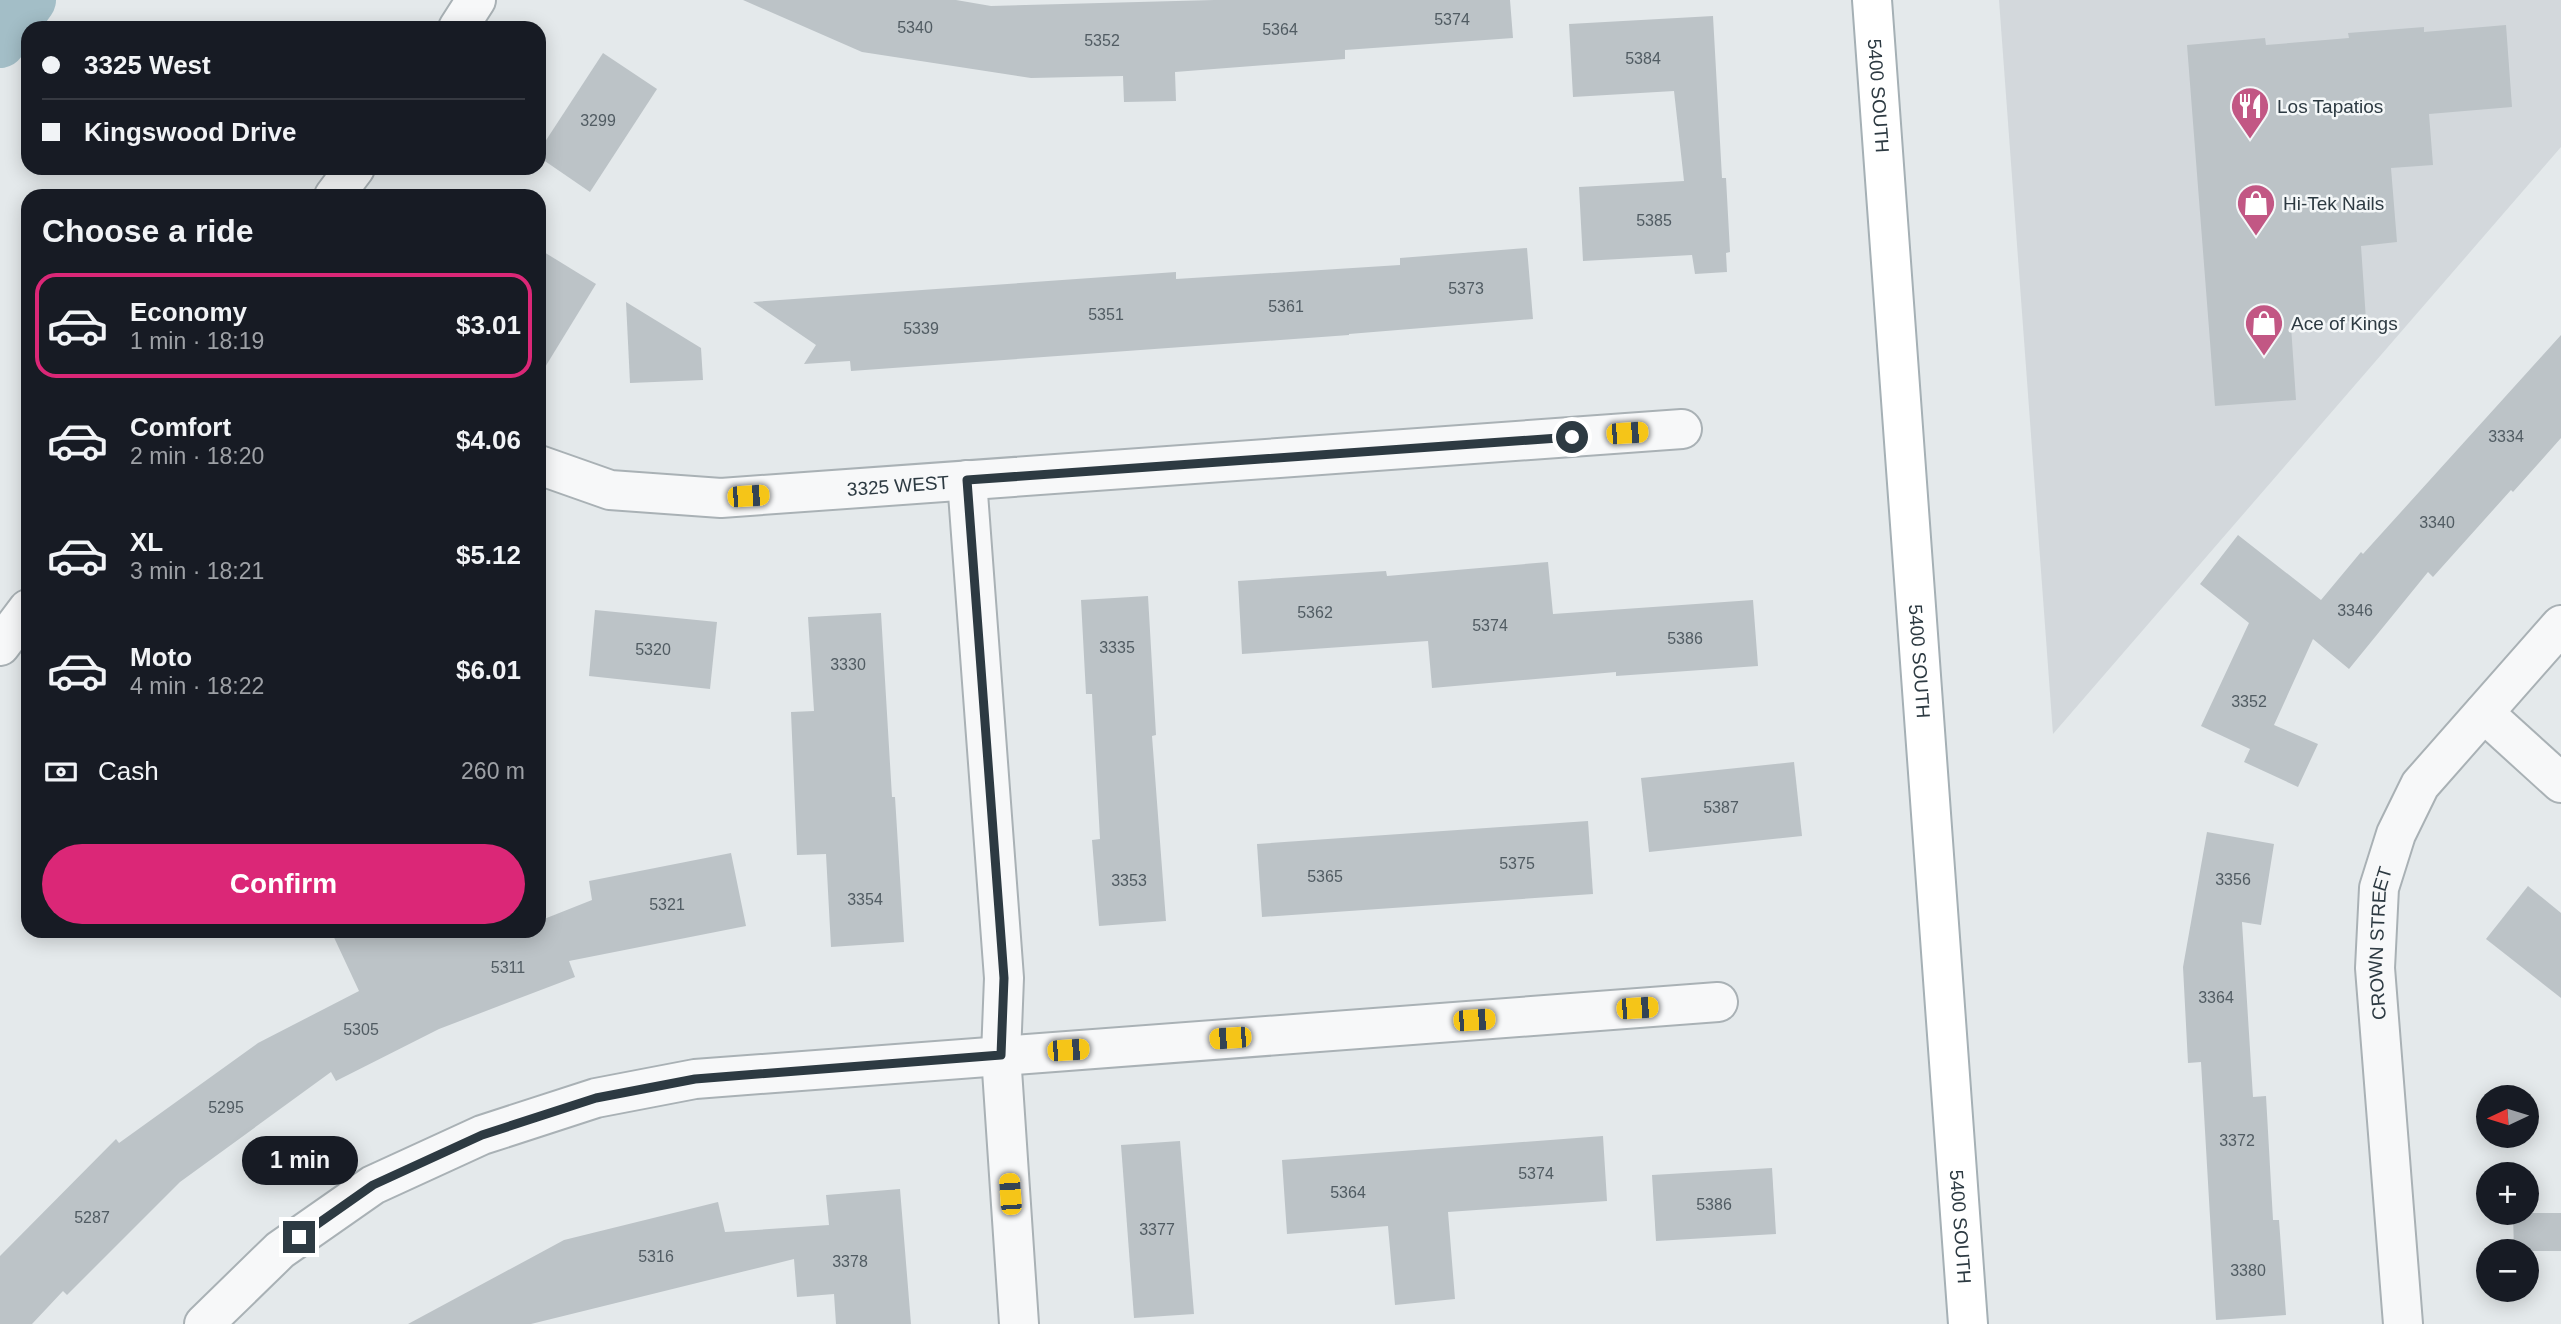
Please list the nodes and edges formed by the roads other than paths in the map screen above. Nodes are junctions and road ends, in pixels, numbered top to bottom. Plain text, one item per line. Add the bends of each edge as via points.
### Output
1 (476, 0) edge
2 (1872, 0) edge
3 (462, 21) edge
4 (1682, 429) dead end
5 (546, 467) edge
6 (967, 480) junction
7 (21, 618) edge
8 (2561, 625) edge
9 (0, 646) edge
10 (2484, 713) junction
11 (2561, 783) edge
12 (1718, 1002) dead end
13 (1001, 1055) junction
14 (204, 1324) edge
15 (1019, 1324) edge
16 (1968, 1324) edge
17 (2403, 1324) edge

1 - 3 street
2 - 16 main road, 5400 SOUTH
4 - 6 street, 3325 WEST
5 - 6 street, 3325 WEST via 610,490 721,498
6 - 13 street via 1004,978
7 - 9 street
8 - 10 street, CROWN STREET
10 - 11 street
10 - 17 street, CROWN STREET via 2420,785 2396,834 2379,888 2375,968
12 - 13 street
13 - 14 street via 695,1079 596,1098 482,1135 373,1185 280,1250
13 - 15 street

